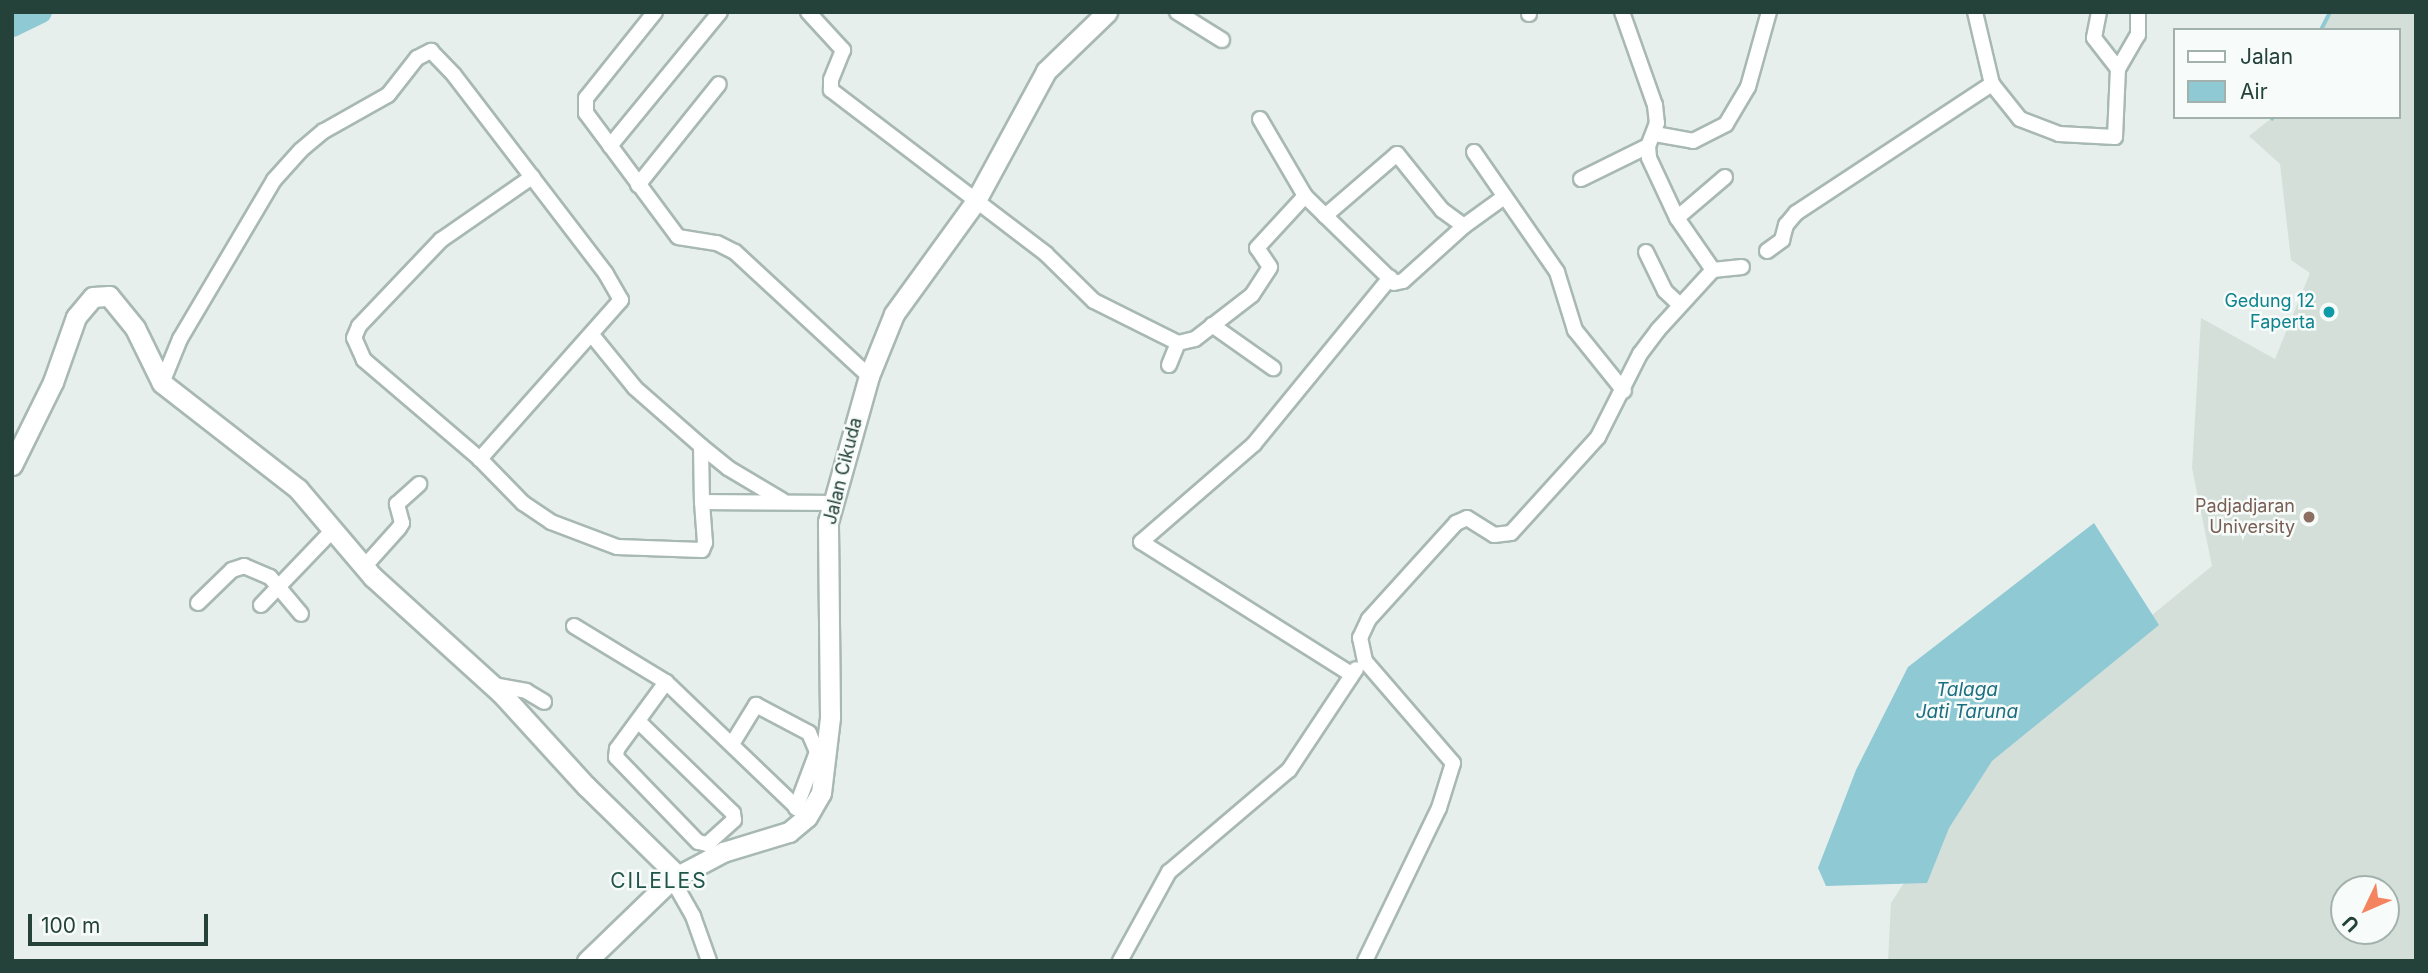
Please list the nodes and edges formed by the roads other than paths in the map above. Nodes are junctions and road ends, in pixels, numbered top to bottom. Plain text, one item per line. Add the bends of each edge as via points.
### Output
1 (655, 12) edge
2 (720, 12) edge
3 (808, 12) edge
4 (1107, 12) edge
5 (1177, 12) edge
6 (1622, 12) edge
7 (1769, 12) edge
8 (1975, 12) edge
9 (2099, 12) edge
10 (2138, 12) edge
11 (1222, 40) dead end
12 (2118, 69) junction
13 (719, 84) dead end
14 (1992, 84) junction
15 (1260, 118) dead end
16 (1651, 140) junction
17 (610, 146) junction
18 (1474, 152) dead end
19 (532, 177) junction
20 (1725, 177) dead end
21 (1581, 179) dead end
22 (638, 185) junction
23 (1305, 196) junction
24 (1504, 197) junction
25 (975, 202) junction
26 (1325, 216) junction
27 (1677, 218) junction
28 (1464, 226) junction
29 (1767, 251) dead end
30 (1646, 253) dead end
31 (1742, 267) dead end
32 (1713, 270) junction
33 (1390, 278) junction
34 (1680, 305) junction
35 (1212, 325) junction
36 (592, 335) junction
37 (1178, 343) junction
38 (1169, 365) dead end
39 (1273, 368) dead end
40 (869, 376) junction
41 (162, 383) junction
42 (1624, 391) junction
43 (701, 446) junction
44 (480, 459) junction
45 (12, 465) edge
46 (419, 484) dead end
47 (782, 500) junction
48 (702, 502) junction
49 (833, 503) junction
50 (332, 531) junction
51 (364, 567) junction
52 (278, 587) junction
53 (198, 603) dead end
54 (261, 605) dead end
55 (301, 614) dead end
56 (574, 626) dead end
57 (1365, 661) junction
58 (1351, 674) junction
59 (666, 682) junction
60 (491, 685) junction
61 (544, 702) dead end
62 (638, 721) junction
63 (732, 744) junction
64 (802, 812) junction
65 (675, 877) junction
66 (587, 961) edge
67 (709, 961) edge
68 (1120, 961) edge
69 (1365, 961) edge

1 - 17 street via 583,106
2 - 17 street
3 - 25 street via 844,50 831,90
4 - 25 street, Jalan Cikuda via 1046,71
5 - 11 street
6 - 16 street via 1655,105
7 - 16 street via 1748,87 1726,124 1693,141
8 - 14 street
9 - 12 street via 2094,38
10 - 12 street via 2138,35
12 - 14 street via 2115,137 2059,134 2020,119
13 - 22 street
14 - 29 street via 1796,213 1782,240
15 - 23 street
16 - 21 street
16 - 27 street
17 - 22 street
18 - 24 street
19 - 36 street via 620,293 617,306
19 - 41 street via 439,57 424,52 388,95 324,131 274,180 180,339
19 - 44 street via 441,240 359,326 354,338 364,360
20 - 27 street
22 - 40 street via 678,237 717,243 735,252
23 - 26 street
23 - 35 street via 1257,248 1270,267 1262,282 1243,304
24 - 28 street
24 - 42 street via 1557,272 1575,330
25 - 37 street via 1046,254 1094,300
25 - 40 street, Jalan Cikuda via 894,314
26 - 28 street via 1397,154 1442,210
26 - 33 street
27 - 32 street
28 - 33 street via 1403,281
30 - 34 street via 1665,291
31 - 32 street
32 - 34 street
33 - 58 street via 1254,444 1141,542
34 - 42 street via 1640,354
35 - 37 street via 1195,339
35 - 39 street
36 - 43 street via 635,387
36 - 44 street
37 - 38 street
40 - 49 street, Jalan Cikuda
41 - 45 street via 124,311 109,296 93,297 76,317 53,382
41 - 50 street via 298,489
42 - 57 street via 1592,445 1511,533 1494,535 1467,518 1445,534 1369,619 1360,638
43 - 47 street
43 - 48 street
44 - 48 street via 523,503 551,522 617,547 702,550
46 - 51 street via 397,504 399,528
47 - 48 street
47 - 49 street
49 - 64 street, Jalan Cikuda via 828,532 830,717 823,785
50 - 51 street
50 - 52 street
51 - 60 street
52 - 53 street via 261,570 238,565
52 - 54 street
52 - 55 street
56 - 59 street
57 - 58 street
57 - 69 street via 1453,763 1438,808
58 - 68 street via 1289,770 1169,872
59 - 62 street
59 - 63 street
60 - 61 street via 526,691
60 - 65 street
62 - 62 street via 733,813 734,820 707,844 698,842 615,757
63 - 64 street
63 - 64 street via 756,705 809,733 817,752
64 - 65 street, Jalan Cikuda via 780,838 723,852
65 - 66 street, Jalan Cikuda
65 - 67 street

